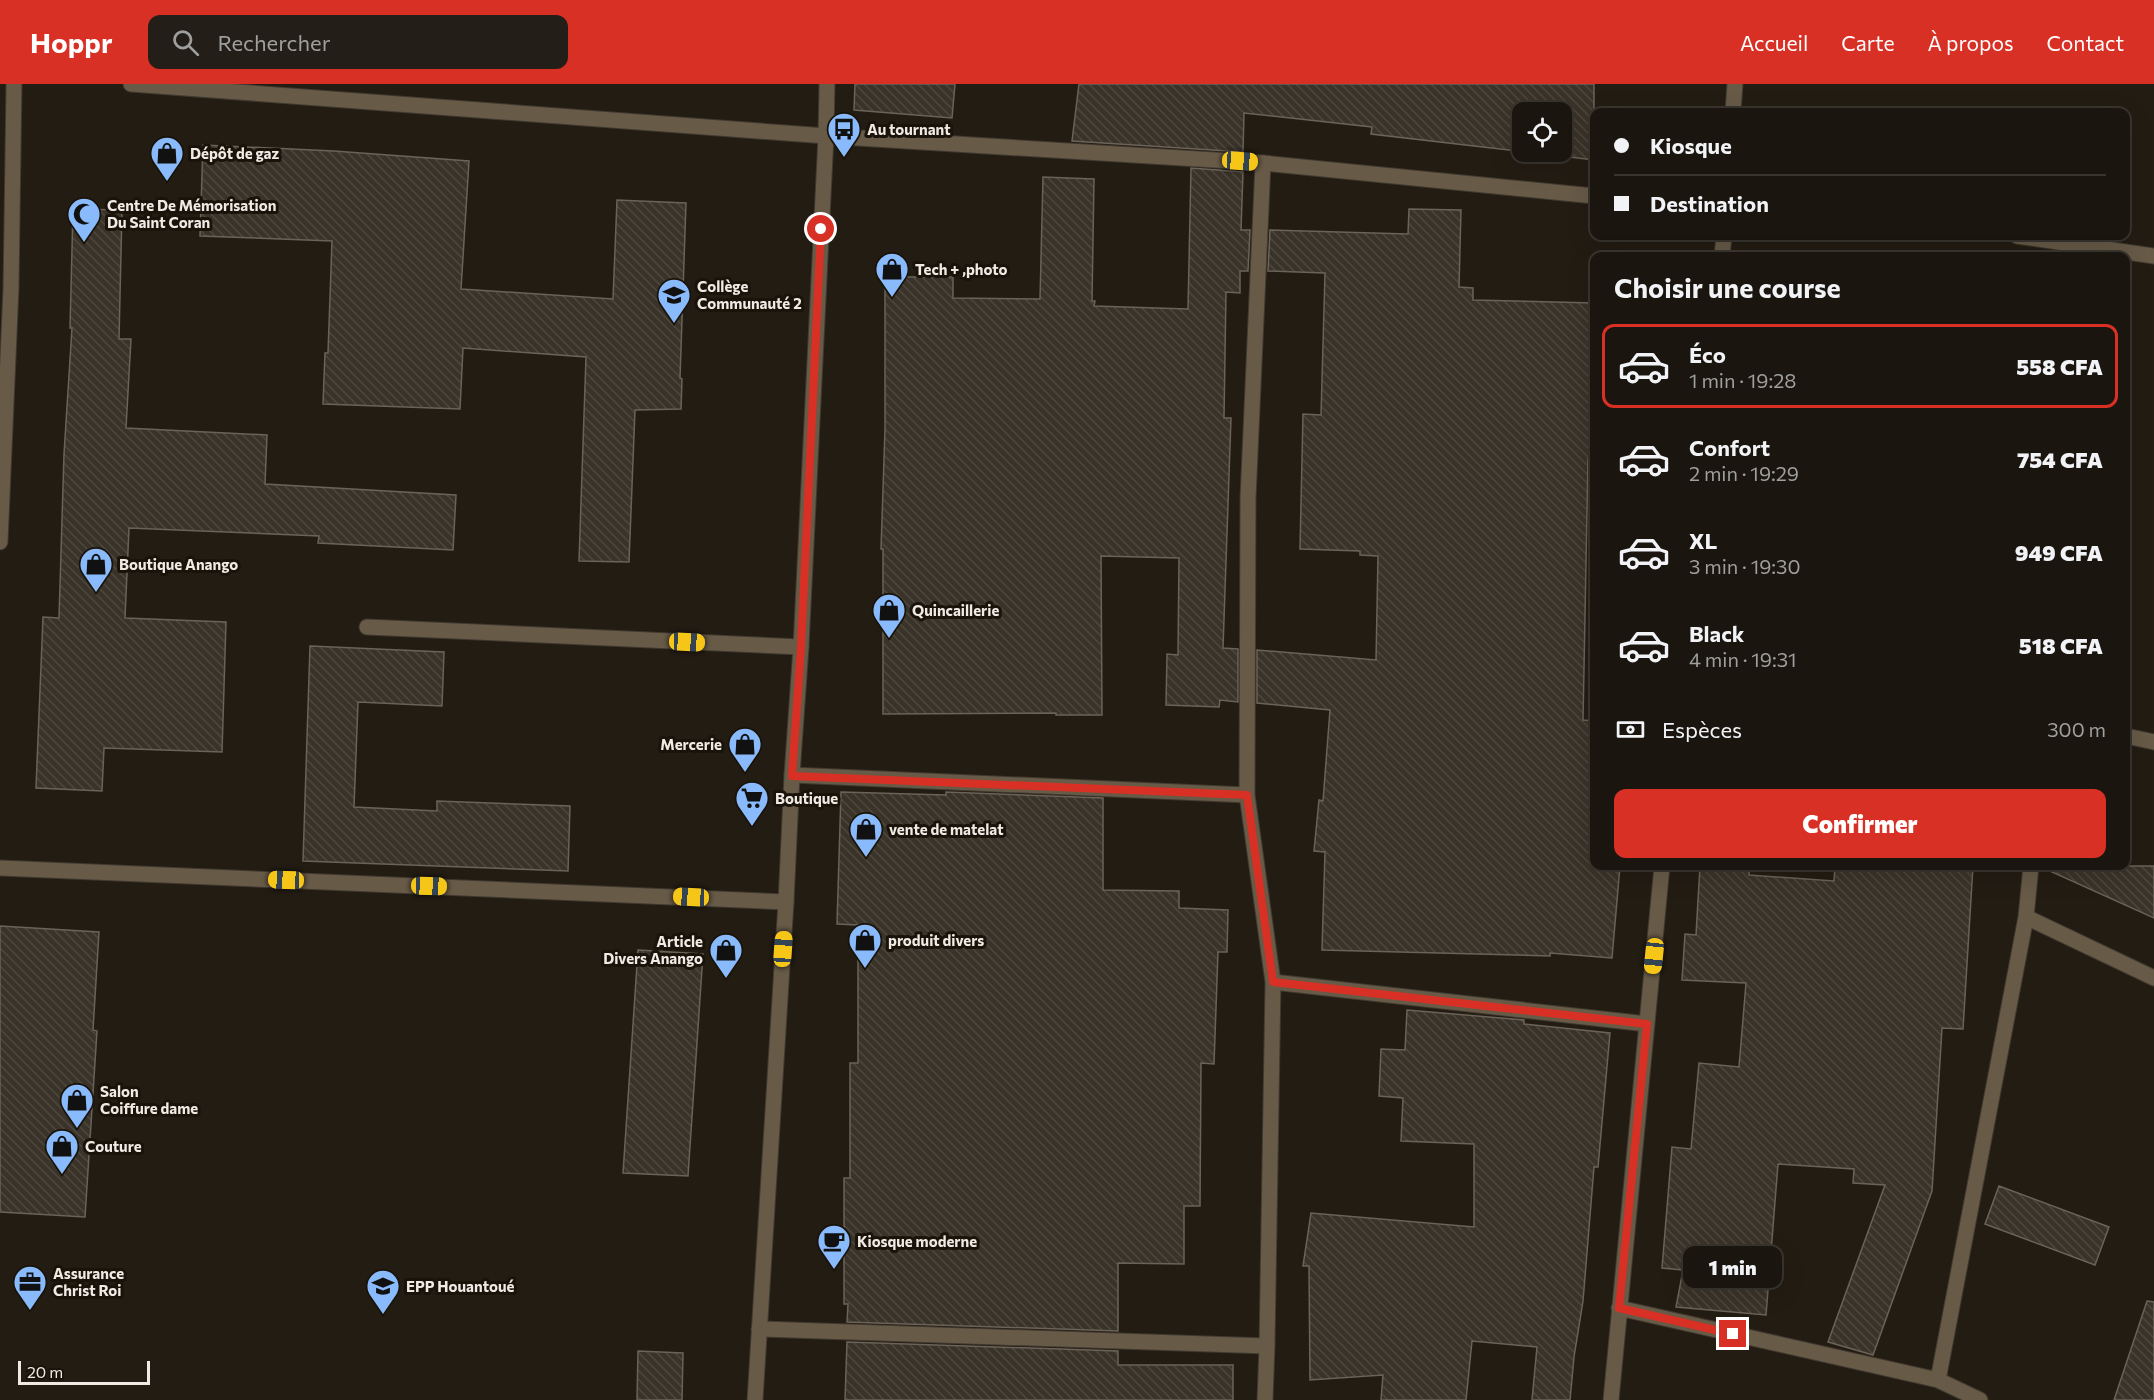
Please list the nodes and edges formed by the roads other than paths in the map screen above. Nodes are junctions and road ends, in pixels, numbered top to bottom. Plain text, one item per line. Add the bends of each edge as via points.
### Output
1 (14, 84) edge
2 (131, 84) edge
3 (826, 84) edge
4 (1735, 84) edge
5 (1733, 108) edge
6 (826, 136) junction
7 (1263, 163) junction
8 (1590, 196) edge
9 (2039, 240) edge
10 (2105, 252) edge
11 (2130, 254) edge
12 (2154, 256) edge
13 (0, 542) edge
14 (366, 627) dead end
15 (801, 647) junction
16 (2130, 737) edge
17 (2154, 742) edge
18 (792, 776) junction
19 (1247, 795) junction
20 (0, 868) edge
21 (1662, 870) edge
22 (2031, 870) edge
23 (786, 902) junction
24 (2026, 917) junction
25 (2154, 978) edge
26 (1273, 982) junction
27 (1647, 1024) junction
28 (1619, 1308) junction
29 (759, 1329) junction
30 (1267, 1346) junction
31 (1938, 1380) junction
32 (755, 1400) edge
33 (1264, 1400) edge
34 (1611, 1400) edge
35 (1980, 1400) edge

1 - 13 street via 11,288
2 - 6 street
3 - 6 street
4 - 5 street
6 - 7 street
6 - 15 street
7 - 8 street
7 - 19 street via 1248,498
9 - 10 street
11 - 12 street
14 - 15 street
15 - 18 street
16 - 17 street
18 - 19 street
18 - 23 street
19 - 26 street
20 - 23 street
21 - 27 street
22 - 24 street
23 - 29 street
24 - 25 street
24 - 31 street
26 - 27 street
26 - 30 street
27 - 28 street
28 - 31 street
28 - 34 street
29 - 30 street
29 - 32 street
30 - 33 street
31 - 35 street

